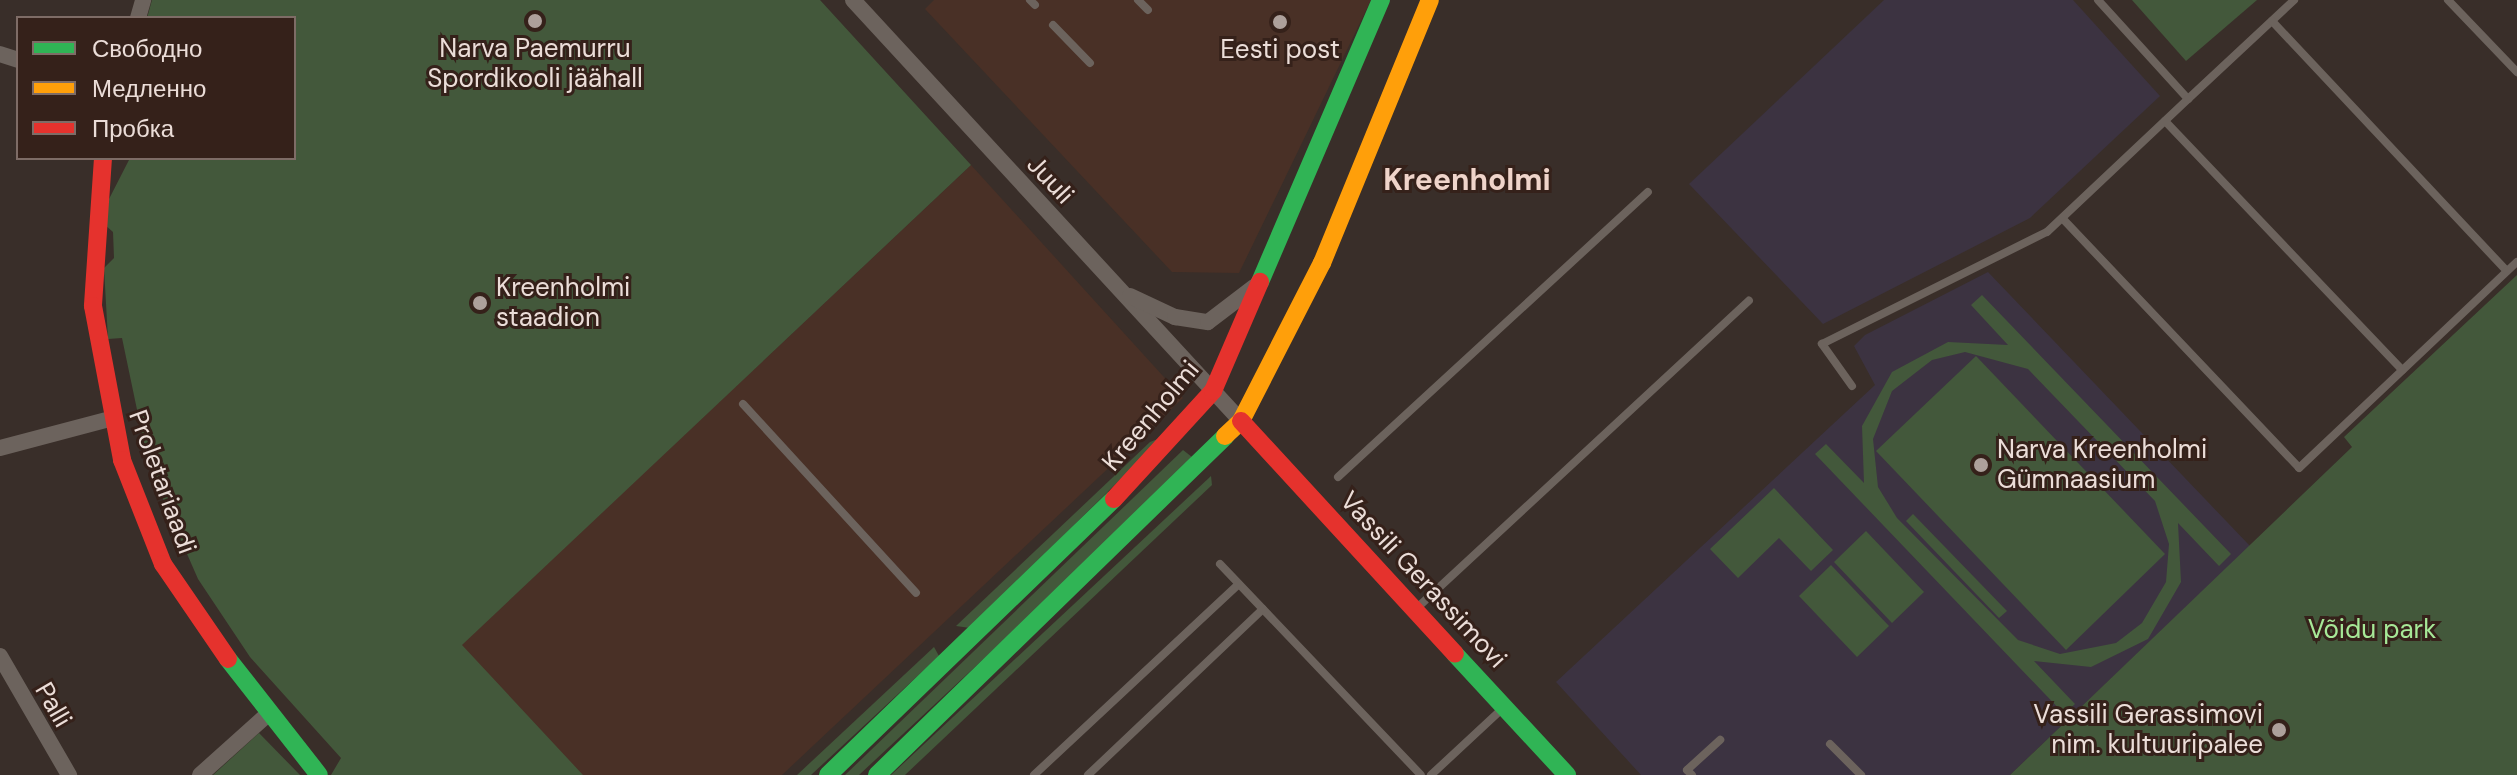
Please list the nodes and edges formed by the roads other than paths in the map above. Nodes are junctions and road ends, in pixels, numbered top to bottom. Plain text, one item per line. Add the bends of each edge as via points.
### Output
1 (853, 0) edge
2 (1138, 0) edge
3 (1381, 0) edge
4 (1430, 0) edge
5 (2098, 0) edge
6 (2294, 0) edge
7 (2448, 0) edge
8 (1148, 10) dead end
9 (2272, 21) junction
10 (1053, 25) dead end
11 (1090, 63) dead end
12 (2517, 72) edge
13 (2188, 99) junction
14 (2165, 121) junction
15 (103, 160) edge
16 (1648, 192) dead end
17 (2063, 219) junction
18 (2517, 262) edge
19 (2507, 271) junction
20 (1267, 275) junction
21 (1121, 292) junction
22 (1749, 301) dead end
23 (2402, 370) junction
24 (1852, 386) dead end
25 (1213, 391) junction
26 (743, 404) dead end
27 (110, 419) junction
28 (1241, 421) junction
29 (0, 448) edge
30 (1338, 477) dead end
31 (1220, 564) dead end
32 (1239, 584) junction
33 (916, 593) dead end
34 (1263, 609) junction
35 (1415, 610) junction
36 (0, 656) edge
37 (1504, 706) junction
38 (268, 714) junction
39 (1720, 740) dead end
40 (1830, 744) dead end
41 (69, 775) edge
42 (200, 775) edge
43 (319, 775) edge
44 (828, 775) edge
45 (877, 775) edge
46 (1034, 775) edge
47 (1088, 775) edge
48 (1421, 775) edge
49 (1431, 775) edge
50 (1567, 775) edge
51 (1692, 775) edge
52 (1861, 775) edge

1 - 21 street, Juuli
2 - 8 lane
3 - 20 main road, Kreenholmi
4 - 28 main road via 1322,263
5 - 13 lane
6 - 9 lane
7 - 12 lane
9 - 13 lane
9 - 19 lane
10 - 11 lane
13 - 14 lane
14 - 17 lane
14 - 23 lane
15 - 27 main road, Proletariaadi via 93,306
16 - 30 lane
17 - 23 lane via 2299,468
17 - 24 lane via 1822,344
18 - 19 lane
19 - 23 lane
20 - 21 street via 1208,322 1175,317
20 - 25 main road, Kreenholmi
21 - 25 street, Juuli
22 - 35 lane
25 - 28 street, Juuli
25 - 44 main road, Kreenholmi via 1145,469
26 - 33 lane
27 - 29 street
27 - 38 main road, Proletariaadi via 163,564
28 - 35 main road, Vassili Gerassimovi
28 - 45 main road
31 - 32 lane
32 - 34 lane
32 - 46 lane
34 - 47 lane
34 - 48 lane
35 - 37 main road, Vassili Gerassimovi
36 - 41 street, Palli
37 - 49 lane
37 - 50 main road, Vassili Gerassimovi
38 - 42 street
38 - 43 main road, Proletariaadi
39 - 51 lane via 1687,770
40 - 52 lane

